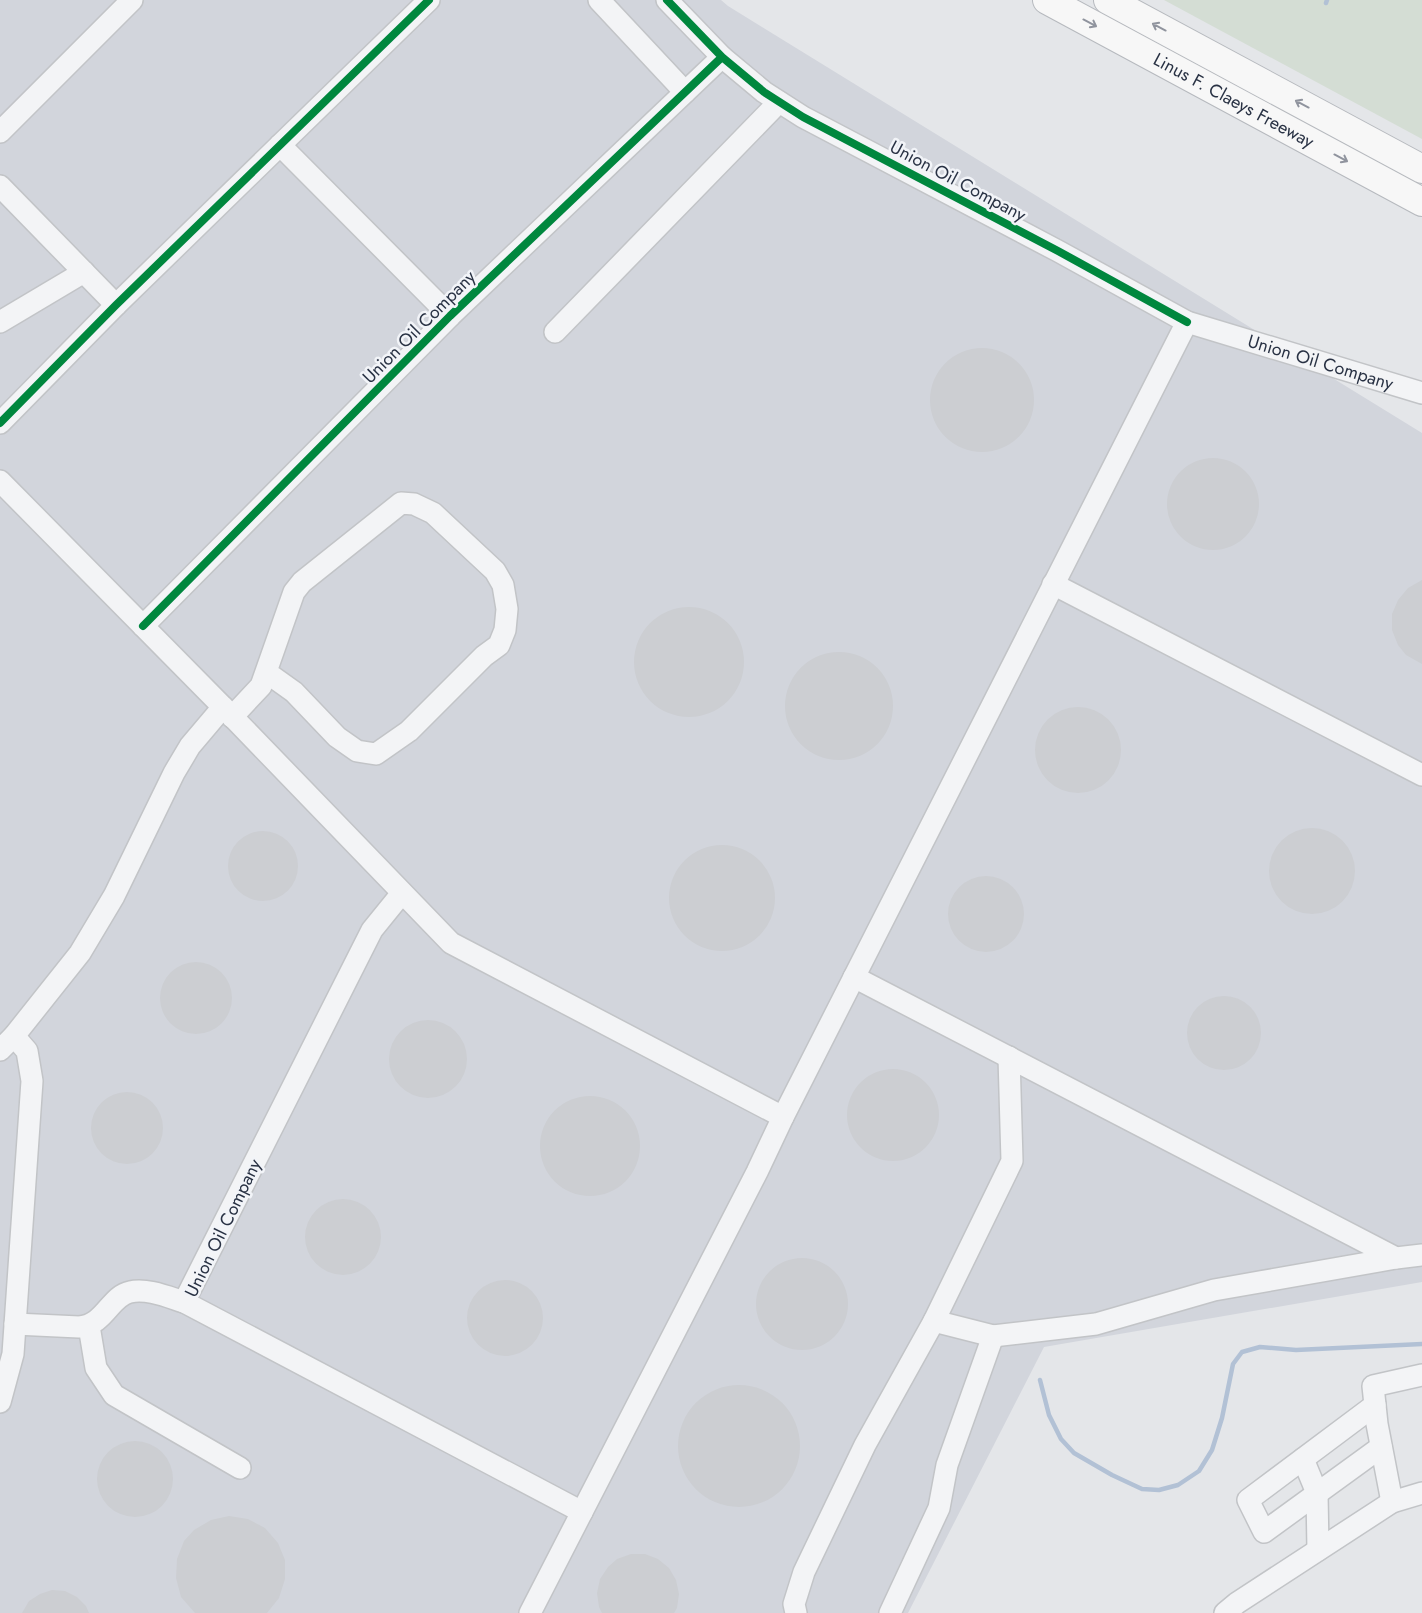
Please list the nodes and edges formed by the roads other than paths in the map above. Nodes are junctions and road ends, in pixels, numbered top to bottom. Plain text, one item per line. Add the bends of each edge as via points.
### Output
1 (132, 0) edge
2 (429, 0) edge
3 (599, 0) edge
4 (667, 0) edge
5 (1048, 0) edge
6 (1108, 0) edge
7 (722, 57) junction
8 (685, 92) junction
9 (779, 102) junction
10 (0, 132) edge
11 (280, 146) junction
12 (1422, 169) edge
13 (0, 186) edge
14 (1422, 202) edge
15 (84, 272) junction
16 (116, 306) junction
17 (450, 316) junction
18 (0, 322) edge
19 (1187, 322) junction
20 (556, 332) dead end
21 (1422, 393) edge
22 (0, 422) edge
23 (0, 481) edge
24 (1054, 584) junction
25 (143, 626) junction
26 (266, 672) junction
27 (228, 712) junction
28 (1422, 775) edge
29 (402, 892) junction
30 (854, 977) junction
31 (7, 1043) edge
32 (1009, 1058) junction
33 (783, 1117) junction
34 (1422, 1255) edge
35 (1396, 1258) junction
36 (184, 1302) junction
37 (934, 1321) junction
38 (15, 1324) junction
39 (89, 1326) junction
40 (993, 1336) junction
41 (1422, 1375) edge
42 (0, 1402) edge
43 (1375, 1405) junction
44 (1381, 1447) junction
45 (1303, 1459) junction
46 (240, 1468) dead end
47 (1317, 1493) junction
48 (1422, 1493) edge
49 (1392, 1502) junction
50 (582, 1512) junction
51 (1318, 1550) junction
52 (530, 1613) edge
53 (796, 1613) edge
54 (890, 1613) edge
55 (1225, 1613) edge

1 - 10 street
2 - 11 street
3 - 8 street
4 - 7 street, Union Oil Company
5 -> 14 highway, Linus F. Claeys Freeway
12 -> 6 highway, Linus F. Claeys Freeway
7 - 8 street, Union Oil Company
7 - 9 street, Union Oil Company
8 - 17 street, Union Oil Company
9 - 19 street, Union Oil Company
9 - 20 street
11 - 16 street
11 - 17 street, Union Oil Company
13 - 15 street
15 - 16 street
15 - 18 street
16 - 22 street
17 - 25 street, Union Oil Company
19 - 21 street, Union Oil Company
19 - 24 street
23 - 25 street
24 - 28 street
24 - 30 street
25 - 27 street
26 - 26 street via 294,592 302,582 401,503 414,504 433,513 495,571 503,585 507,608 505,630 499,645 409,731 376,754 357,751 337,737 294,692
26 - 27 street via 261,686
27 - 29 street
27 - 31 street via 190,746 114,896 80,953
29 - 33 street via 451,943
29 - 36 street, Union Oil Company via 372,930
30 - 32 street
30 - 33 street
31 - 38 street via 27,1051 32,1081
32 - 35 street
32 - 37 street via 1012,1161
33 - 50 street
34 - 35 street
35 - 40 street via 1225,1286 1133,1311
36 - 39 street via 150,1292 128,1292
36 - 50 street, Union Oil Company
37 - 40 street
37 - 53 street via 865,1444 804,1572 794,1604
38 - 39 street
38 - 42 street via 12,1354
39 - 46 street via 96,1368 114,1395
40 - 54 street via 947,1465 939,1508
41 - 43 street via 1373,1386
43 - 44 street
43 - 45 street
44 - 47 street
44 - 49 street
45 - 47 street
45 - 47 street via 1248,1500 1264,1532
47 - 51 street
48 - 49 street
49 - 51 street
50 - 52 street
51 - 55 street

